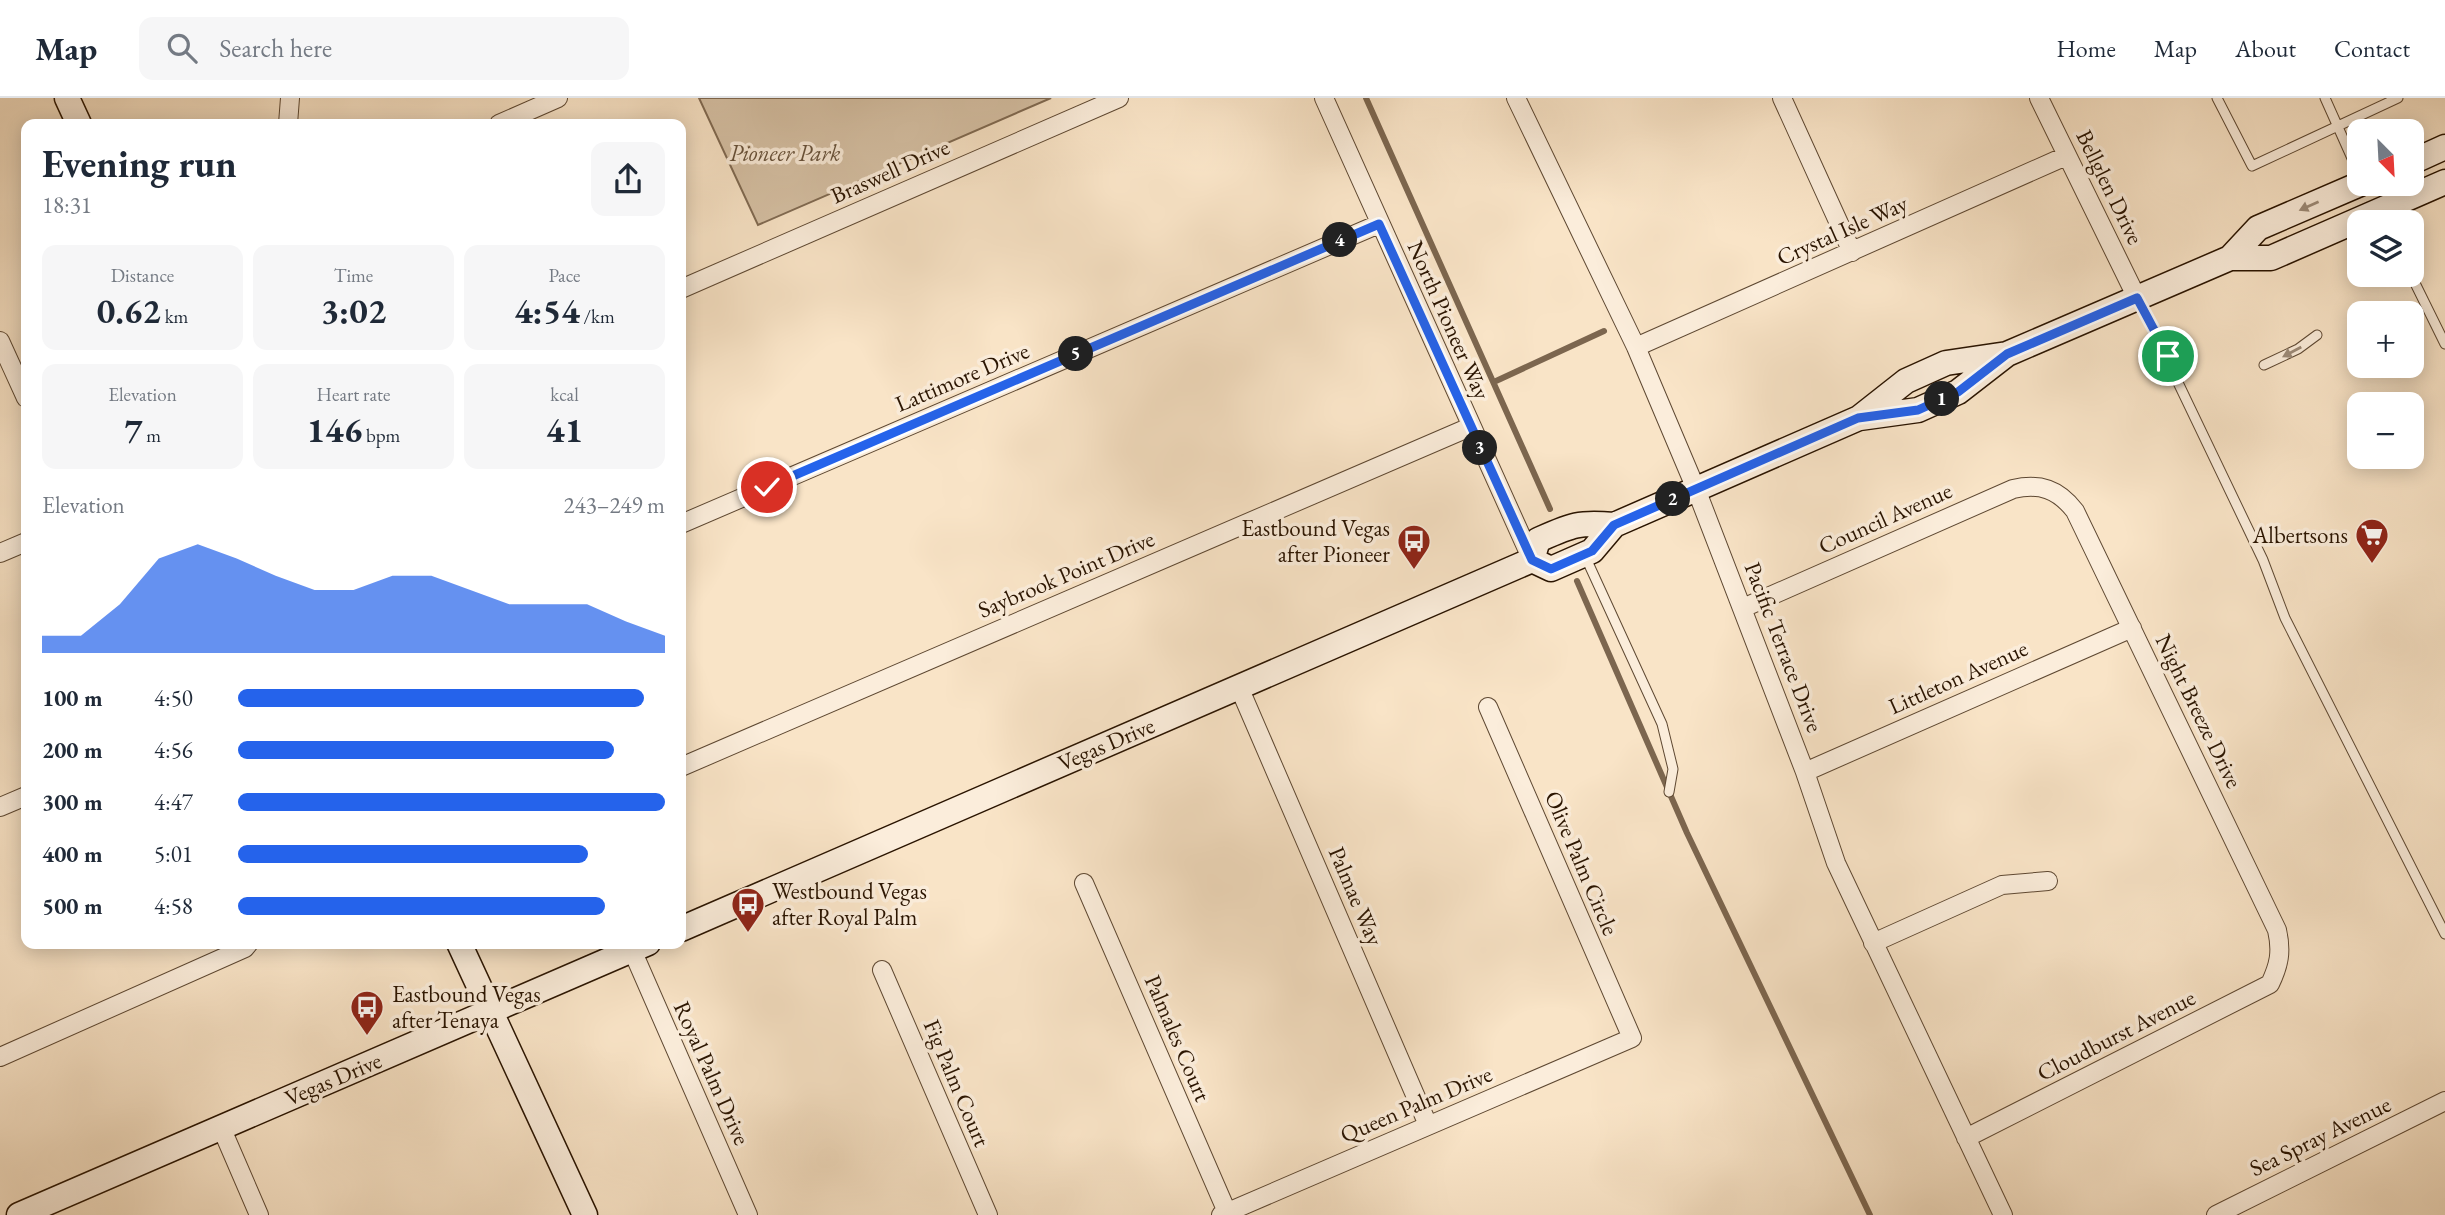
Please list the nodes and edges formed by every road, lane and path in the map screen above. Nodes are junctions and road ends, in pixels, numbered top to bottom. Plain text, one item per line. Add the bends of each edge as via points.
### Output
1 (67, 98) edge
2 (290, 98) edge
3 (558, 98) edge
4 (1119, 98) edge
5 (1324, 98) edge
6 (1516, 98) edge
7 (1782, 98) edge
8 (2039, 98) edge
9 (2217, 98) edge
10 (2325, 98) edge
11 (2398, 98) edge
12 (77, 119) edge
13 (288, 119) edge
14 (510, 119) edge
15 (2337, 126) junction
16 (2445, 147) edge
17 (2347, 148) edge
18 (2066, 156) junction
19 (2424, 157) edge
20 (2445, 182) edge
21 (2347, 190) edge
22 (2396, 210) edge
23 (1379, 224) junction
24 (2347, 230) edge
25 (1852, 252) junction
26 (2230, 258) junction
27 (686, 287) edge
28 (2417, 287) edge
29 (2137, 298) junction
30 (2318, 335) dead end
31 (0, 341) edge
32 (2445, 344) edge
33 (1636, 347) junction
34 (2264, 365) dead end
35 (21, 387) edge
36 (1470, 427) junction
37 (2049, 488) joint
38 (1696, 489) junction
39 (686, 522) edge
40 (1614, 525) junction
41 (21, 544) edge
42 (0, 553) edge
43 (1584, 554) junction
44 (1532, 560) junction
45 (1743, 608) junction
46 (2132, 628) junction
47 (1239, 687) junction
48 (1488, 707) dead end
49 (686, 765) edge
50 (1805, 772) junction
51 (1670, 792) dead end
52 (21, 798) edge
53 (0, 807) edge
54 (2048, 881) dead end
55 (1084, 883) dead end
56 (686, 927) edge
57 (2445, 934) edge
58 (1873, 943) junction
59 (243, 949) edge
60 (462, 949) edge
61 (629, 949) edge
62 (637, 949) edge
63 (2278, 966) joint
64 (882, 970) dead end
65 (490, 1011) junction
66 (1632, 1038) joint
67 (0, 1057) edge
68 (2445, 1101) edge
69 (1428, 1125) junction
70 (221, 1128) junction
71 (1966, 1138) junction
72 (1224, 1214) edge
73 (19, 1215) edge
74 (259, 1215) edge
75 (585, 1215) edge
76 (748, 1215) edge
77 (988, 1215) edge
78 (2003, 1215) edge
79 (2216, 1215) edge

1 - 12 main road
2 - 13 street
3 - 14 street
4 - 27 street, Braswell Drive
5 - 23 street, North Pioneer Way
6 - 33 street, Pacific Terrace Drive
7 - 25 street
8 - 18 street, Bellglen Drive
9 - 15 lane via 2252,166
10 - 15 lane
11 - 15 lane
15 - 17 lane
16 - 19 main road
18 - 25 street, Crystal Isle Way
18 - 29 street, Bellglen Drive
20 - 22 main road, Vegas Drive
21 -> 26 main road, Vegas Drive via 2258,229
23 - 36 street, North Pioneer Way
23 - 39 street, Lattimore Drive
24 - 26 main road, Vegas Drive via 2271,258
25 - 33 street, Crystal Isle Way
26 - 29 main road, Vegas Drive
28 - 32 lane
29 - 38 main road, Vegas Drive via 2007,354 1958,392 1918,410 1858,418
29 - 57 lane via 2258,547 2285,618
30 -> 34 lane
31 - 35 street
33 - 38 street, Pacific Terrace Drive
36 - 44 street, North Pioneer Way
36 - 49 street, Saybrook Point Drive
37 - 45 street, Council Avenue via 2013,489
37 - 46 street, Night Breeze Drive via 2075,511
38 - 40 main road, Vegas Drive
38 - 45 street, Pacific Terrace Drive
40 - 43 main road, Vegas Drive
40 - 44 main road, Vegas Drive via 1579,523 1558,531 1538,540
41 - 42 street
43 - 44 main road, Vegas Drive via 1551,569
43 - 51 lane via 1662,723 1673,769
44 - 47 main road, Vegas Drive
45 - 50 street, Pacific Terrace Drive
46 - 50 street, Littleton Avenue
46 - 63 street, Night Breeze Drive via 2277,930
47 - 56 main road, Vegas Drive
47 - 69 street, Palmae Way
48 - 66 street, Olive Palm Circle
50 - 58 street, Pacific Terrace Drive via 1836,863
52 - 53 street
54 - 58 street via 2002,885
55 - 72 street, Palmales Court
58 - 71 street, Pacific Terrace Drive
59 - 67 street
60 - 65 main road
61 - 65 main road, Vegas Drive
62 - 76 street, Royal Palm Drive
63 - 71 street, Cloudburst Avenue via 2270,984
64 - 77 street, Fig Palm Court
65 - 70 main road, Vegas Drive
65 - 75 main road
66 - 69 street, Queen Palm Drive
68 - 79 street, Sea Spray Avenue
69 - 72 street, Queen Palm Drive
70 - 73 main road, Vegas Drive
70 - 74 street
71 - 78 street, Pacific Terrace Drive

